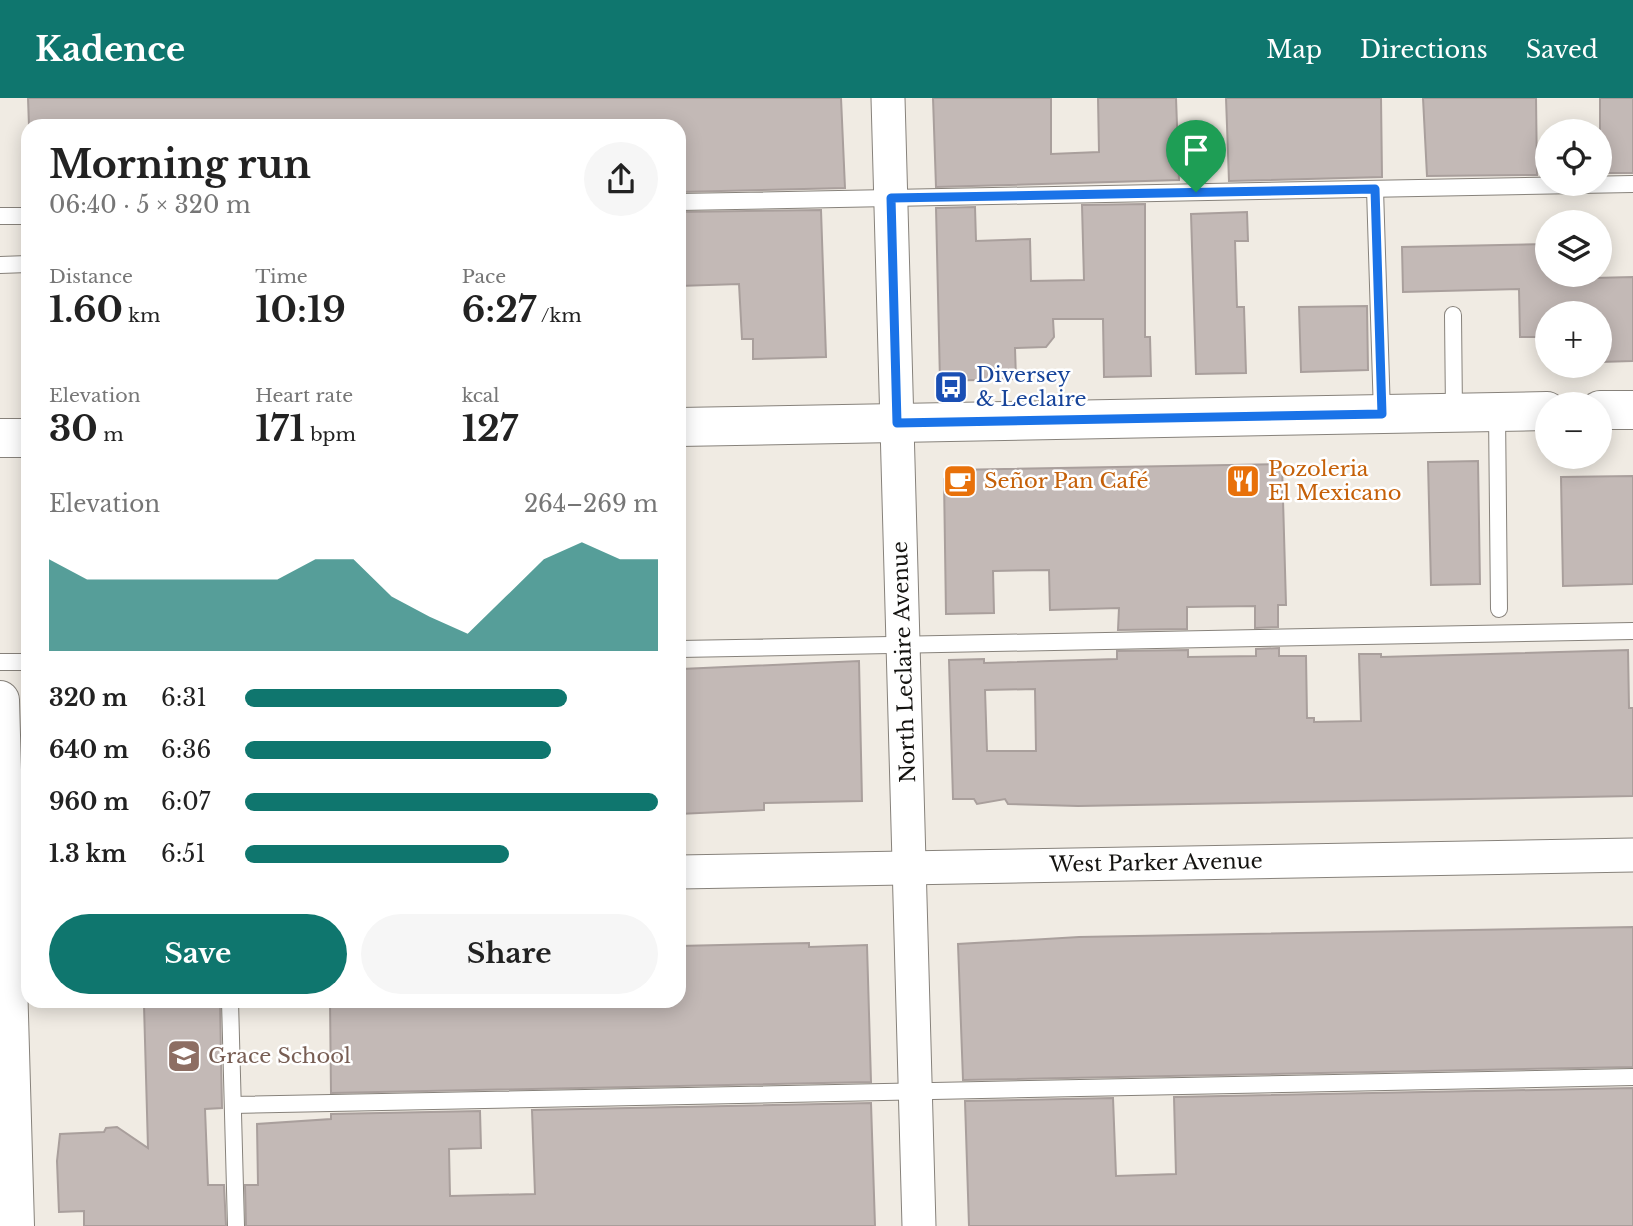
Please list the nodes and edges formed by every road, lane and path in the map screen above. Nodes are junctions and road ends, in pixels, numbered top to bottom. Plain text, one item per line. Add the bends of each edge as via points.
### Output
1 (888, 98) edge
2 (1633, 184) edge
3 (1375, 189) junction
4 (891, 198) junction
5 (686, 202) edge
6 (0, 216) edge
7 (21, 216) edge
8 (21, 264) edge
9 (0, 265) edge
10 (1453, 315) dead end
11 (1612, 410) edge
12 (1633, 410) edge
13 (1535, 411) edge
14 (1497, 412) junction
15 (1454, 413) junction
16 (1382, 414) junction
17 (897, 423) junction
18 (686, 427) edge
19 (0, 438) edge
20 (21, 438) edge
21 (1499, 609) dead end
22 (1633, 631) edge
23 (903, 645) junction
24 (686, 649) edge
25 (0, 662) edge
26 (21, 662) edge
27 (0, 700) edge
28 (1633, 855) edge
29 (909, 867) junction
30 (686, 872) edge
31 (11, 884) edge
32 (230, 1008) edge
33 (1633, 1077) edge
34 (915, 1090) junction
35 (233, 1105) junction
36 (15, 1226) edge
37 (236, 1226) edge
38 (919, 1226) edge

1 - 4 street, North Leclaire Avenue
2 - 3 lane
3 - 4 lane
3 - 16 lane
4 - 5 lane
4 - 17 street, North Leclaire Avenue
6 - 7 lane
8 - 9 lane
10 - 15 lane
11 - 12 main road
13 - 14 main road
14 - 15 main road
14 - 21 lane
15 - 16 main road
16 - 17 main road
17 - 18 main road
17 - 23 street, North Leclaire Avenue
19 - 20 main road
22 - 23 lane
23 - 24 lane
23 - 29 street, North Leclaire Avenue
25 - 26 lane
27 - 31 main road
28 - 29 street, West Parker Avenue
29 - 30 street, West Parker Avenue
29 - 34 street, North Leclaire Avenue
31 - 36 main road
32 - 35 lane
33 - 34 lane
34 - 35 lane
34 - 38 street, North Leclaire Avenue
35 - 37 lane

